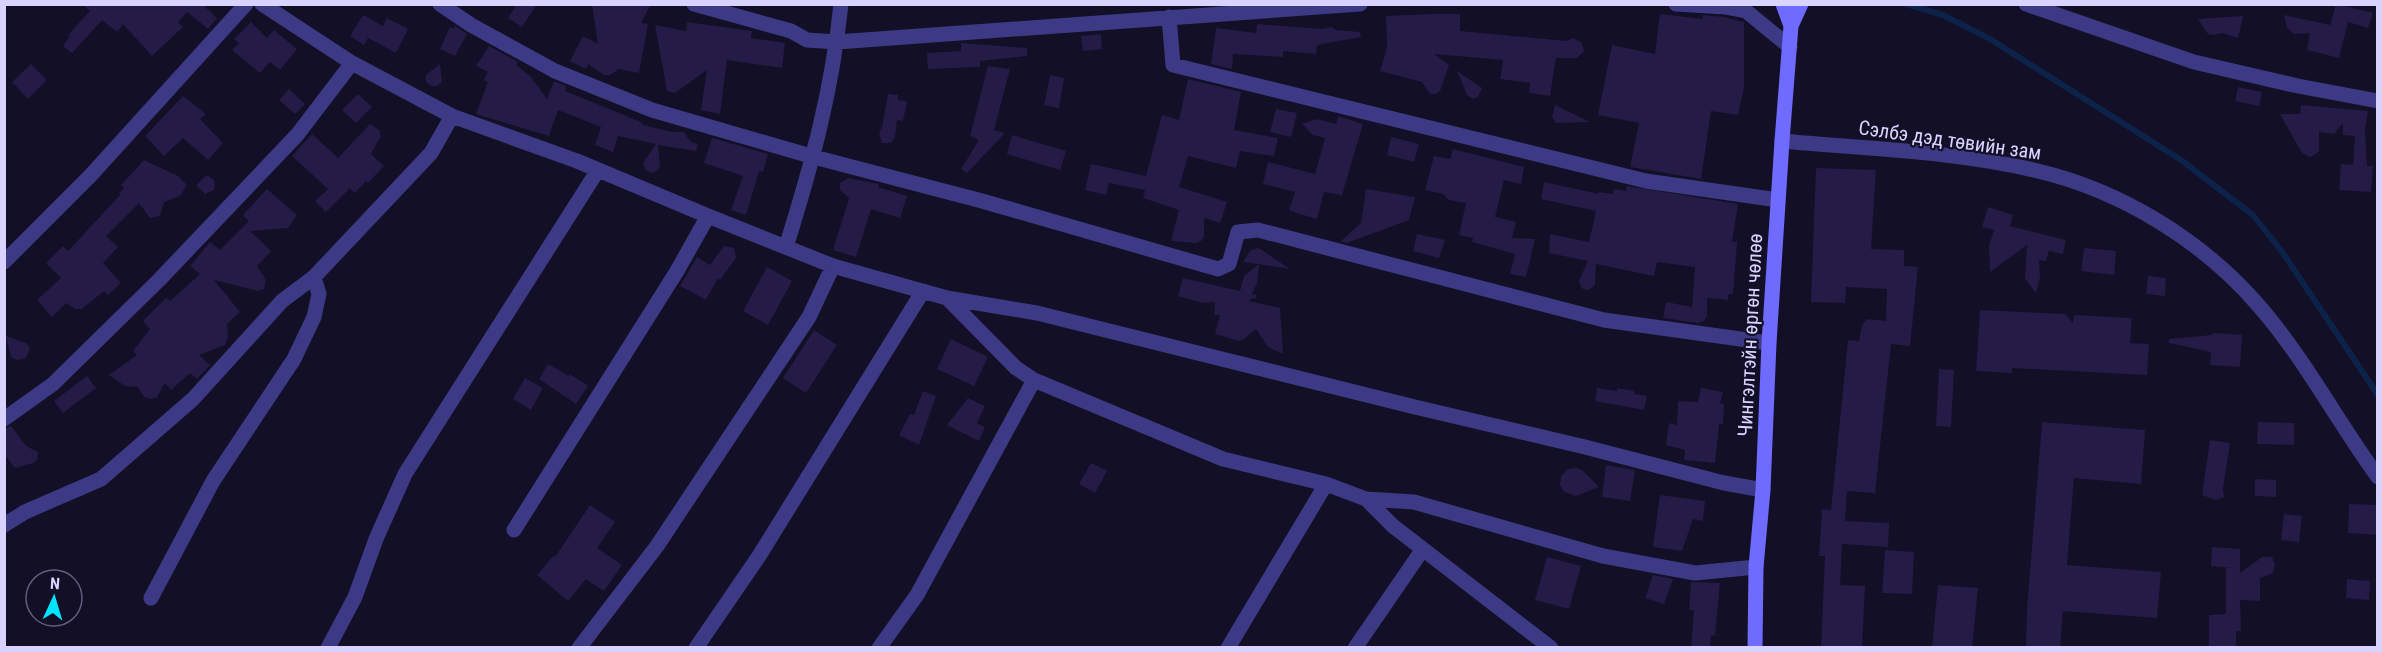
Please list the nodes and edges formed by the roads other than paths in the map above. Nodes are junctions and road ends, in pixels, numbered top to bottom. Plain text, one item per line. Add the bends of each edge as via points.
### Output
1 (246, 4) edge
2 (262, 4) edge
3 (440, 4) edge
4 (694, 4) edge
5 (841, 4) edge
6 (1360, 4) edge
7 (1676, 4) edge
8 (2026, 4) edge
9 (1783, 6) edge
10 (1801, 7) edge
11 (1169, 17) junction
12 (1791, 26) junction
13 (837, 42) junction
14 (1790, 47) junction
15 (352, 63) junction
16 (2378, 101) edge
17 (452, 116) junction
18 (1782, 141) junction
19 (814, 156) junction
20 (598, 170) junction
21 (1778, 200) junction
22 (708, 216) junction
23 (786, 247) junction
24 (4, 262) edge
25 (833, 266) junction
26 (314, 277) junction
27 (923, 291) junction
28 (947, 298) junction
29 (1769, 343) junction
30 (1035, 380) junction
31 (4, 419) edge
32 (2378, 477) edge
33 (1326, 484) junction
34 (1763, 490) junction
35 (1366, 499) junction
36 (4, 525) edge
37 (514, 530) dead end
38 (1423, 549) junction
39 (1756, 567) junction
40 (151, 598) dead end
41 (328, 648) edge
42 (579, 648) edge
43 (696, 648) edge
44 (879, 648) edge
45 (1228, 648) edge
46 (1355, 648) edge
47 (1551, 648) edge
48 (1755, 648) edge

1 - 24 street via 91,175
2 - 15 street
3 - 19 street via 555,71 652,110
4 - 13 street via 791,31 807,40
5 - 13 street
6 - 11 street
7 - 14 street via 1746,11
8 - 16 street via 2194,62
9 - 12 main road, Чингэлтэйн өргөн чөлөө
10 - 12 main road, Чингэлтэйн өргөн чөлөө
11 - 13 street
11 - 21 street via 1173,65 1646,181
12 - 14 main road, Чингэлтэйн өргөн чөлөө
13 - 19 street
14 - 18 main road, Чингэлтэйн өргөн чөлөө
15 - 17 street
15 - 31 street via 297,135 159,280 53,384
17 - 20 street
17 - 26 street via 431,153
18 - 21 main road, Чингэлтэйн өргөн чөлөө
18 - 32 street, Сэлбэ дэд төвийн зам via 1942,155 2015,166 2080,184 2138,210 2219,266 2259,306 2288,342
19 - 23 street
19 - 29 street via 1218,269 1229,264 1238,232 1258,230 1604,320
20 - 22 street
20 - 41 street via 405,474 355,597
21 - 29 main road, Чингэлтэйн өргөн чөлөө
22 - 23 street
22 - 37 street
23 - 25 street
25 - 27 street
25 - 42 street via 808,317 657,546
26 - 36 street via 282,301 193,399 101,478
26 - 40 street via 319,294 314,317 294,359 213,481
27 - 28 street
27 - 43 street via 759,556
28 - 30 street via 1016,368
28 - 34 street via 1037,313
29 - 34 main road, Чингэлтэйн өргөн чөлөө
30 - 33 street via 1223,459
30 - 44 street via 917,595
33 - 35 street
33 - 45 street
34 - 39 main road, Чингэлтэйн өргөн чөлөө
35 - 38 street
35 - 39 street via 1414,502 1603,556 1695,573
38 - 46 street
38 - 47 street
39 - 48 main road, Чингэлтэйн өргөн чөлөө

